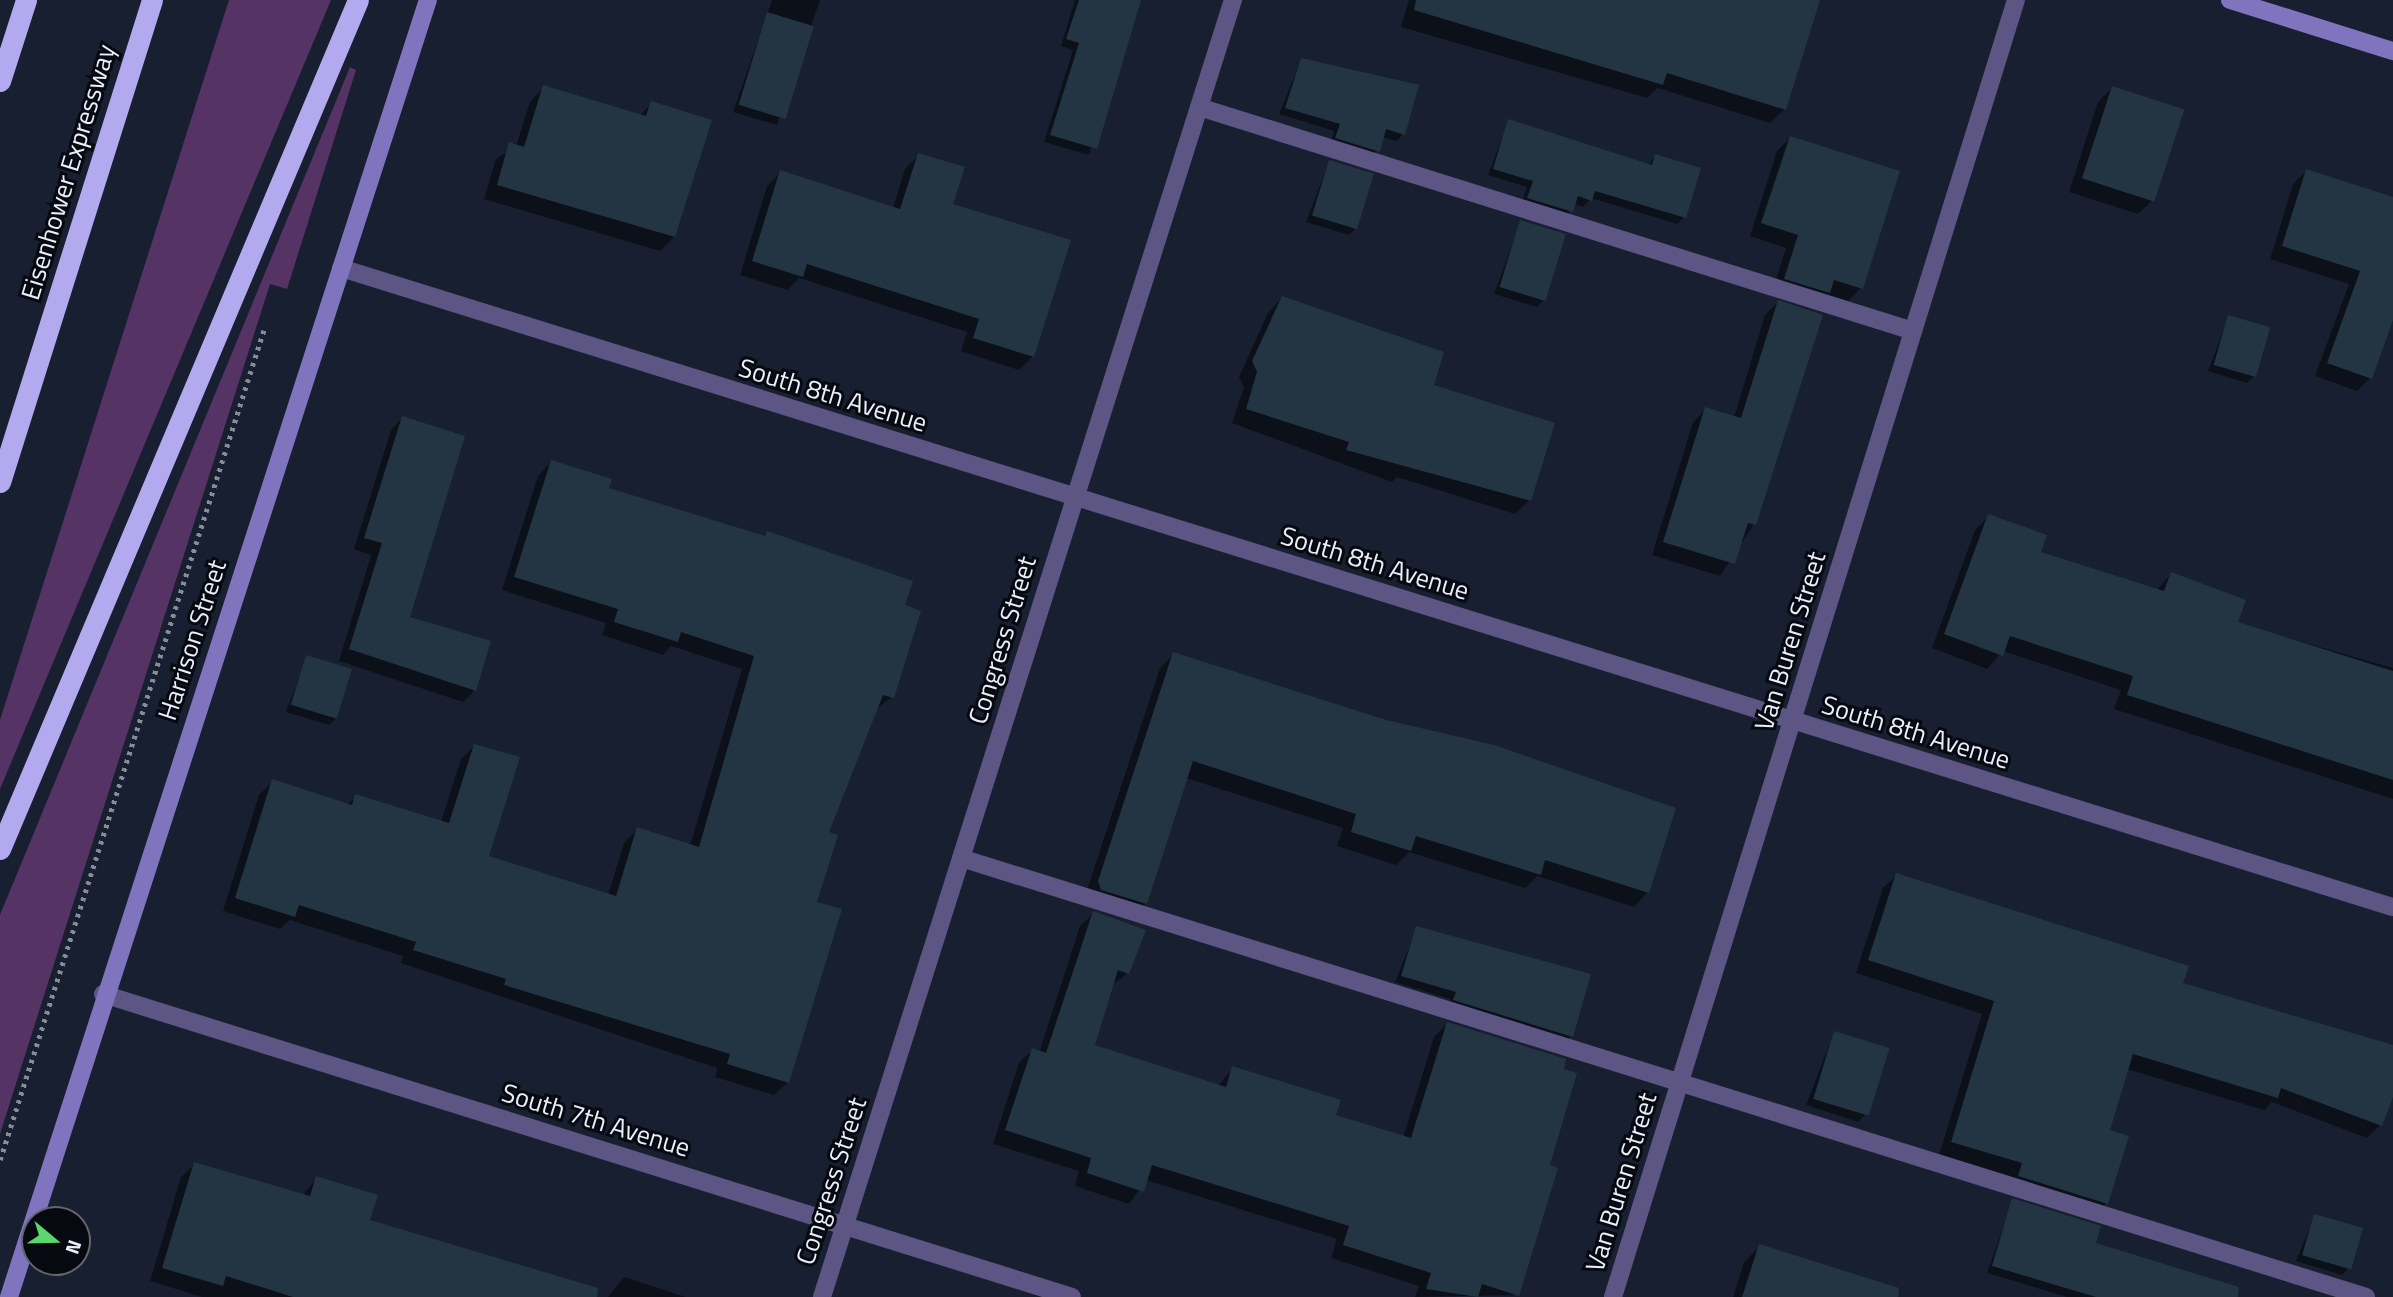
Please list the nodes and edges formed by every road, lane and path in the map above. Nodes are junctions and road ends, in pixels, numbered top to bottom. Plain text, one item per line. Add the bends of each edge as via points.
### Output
1 (26, 0) edge
2 (152, 0) edge
3 (358, 0) edge
4 (428, 0) edge
5 (1233, 0) edge
6 (2016, 0) edge
7 (2230, 0) edge
8 (2393, 51) edge
9 (0, 81) edge
10 (1199, 107) junction
11 (341, 268) junction
12 (268, 314) dead end
13 (1913, 331) junction
14 (0, 482) edge
15 (1074, 497) junction
16 (1792, 721) junction
17 (0, 849) edge
18 (961, 858) junction
19 (2393, 907) edge
20 (103, 994) junction
21 (1679, 1083) junction
22 (0, 1160) edge
23 (844, 1226) junction
24 (9, 1297) edge
25 (822, 1297) edge
26 (1072, 1297) edge
27 (1613, 1297) edge
28 (2366, 1297) edge

1 - 9 highway
2 - 14 highway, Eisenhower Expressway
3 - 17 highway
4 - 11 street, Harrison Street
5 - 10 street, Congress Street
6 - 13 street, Van Buren Street
7 - 8 street
10 - 13 street
10 - 15 street, Congress Street
11 - 15 street, South 8th Avenue
11 - 20 street, Harrison Street
12 - 22 path
13 - 16 street, Van Buren Street
15 - 16 street, South 8th Avenue
15 - 18 street, Congress Street
16 - 19 street, South 8th Avenue
16 - 21 street, Van Buren Street
18 - 21 street
18 - 23 street, Congress Street
20 - 23 street, South 7th Avenue
20 - 24 street, Harrison Street
21 - 27 street, Van Buren Street
21 - 28 street
23 - 25 street, Congress Street
23 - 26 street, South 7th Avenue

